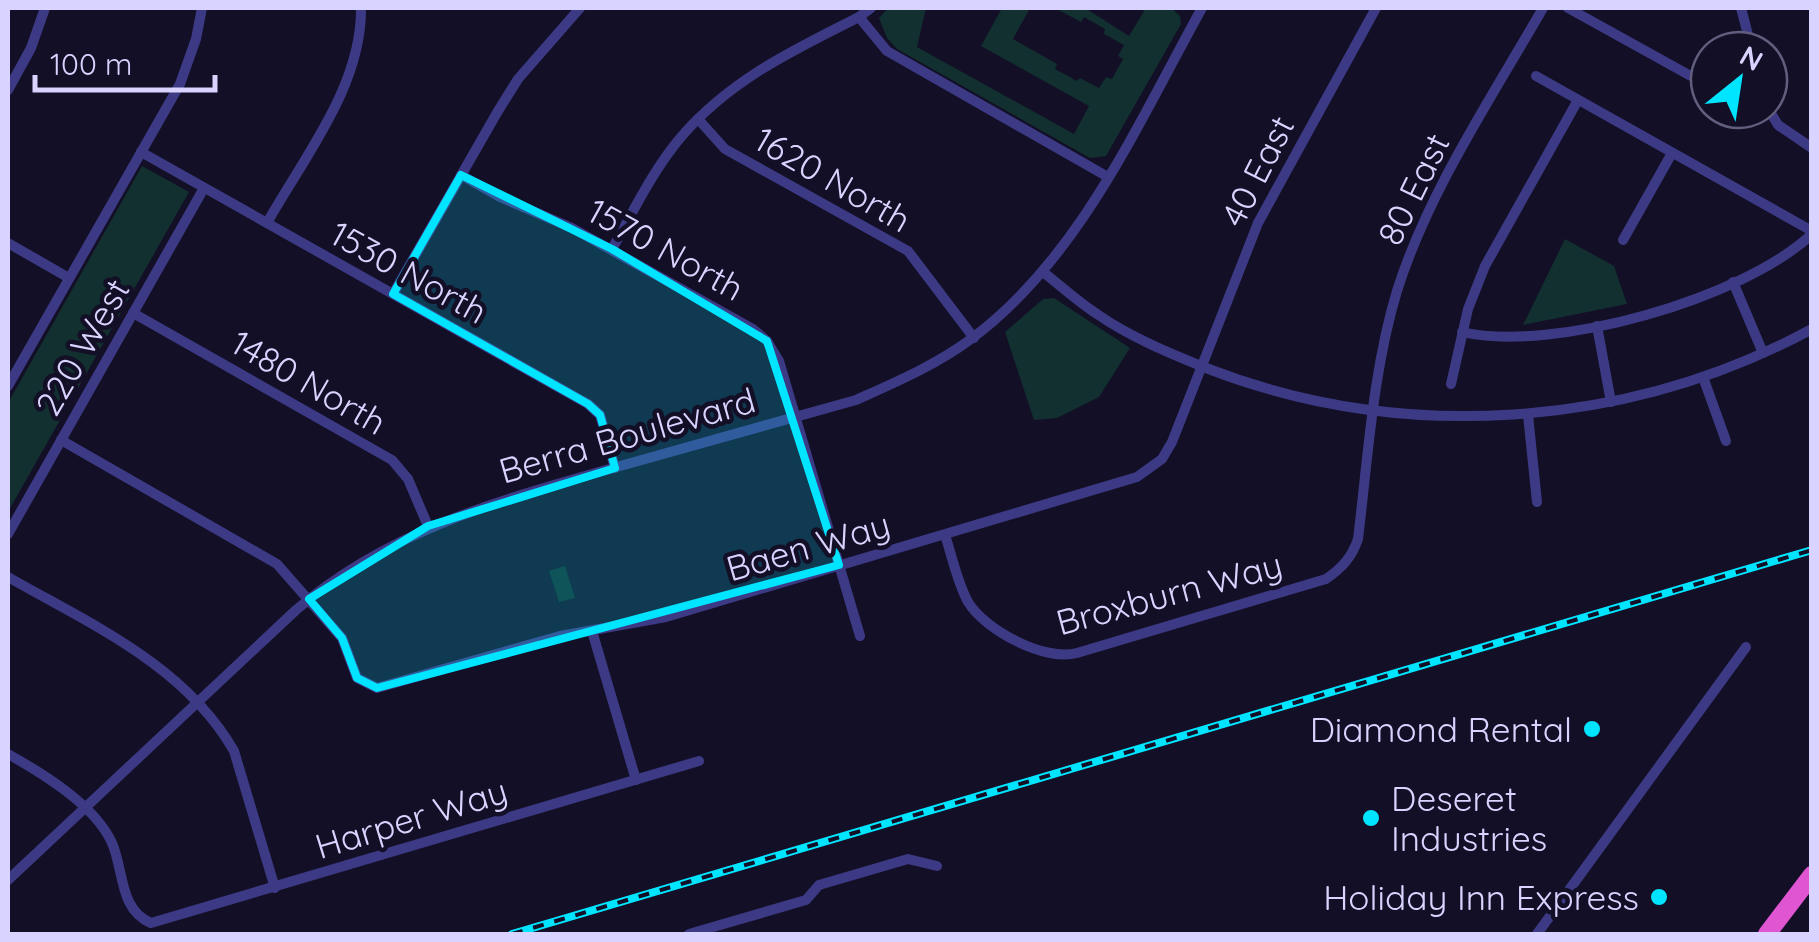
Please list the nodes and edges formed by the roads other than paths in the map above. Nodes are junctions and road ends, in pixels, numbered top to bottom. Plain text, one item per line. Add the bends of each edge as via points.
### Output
1 (46, 8) edge
2 (202, 8) edge
3 (362, 8) edge
4 (580, 8) edge
5 (870, 8) edge
6 (1201, 8) edge
7 (1376, 8) edge
8 (1542, 8) edge
9 (1568, 8) edge
10 (859, 17) junction
11 (1689, 75) edge
12 (1536, 76) dead end
13 (8, 90) edge
14 (1578, 100) junction
15 (698, 119) junction
16 (1785, 130) edge
17 (1812, 148) edge
18 (140, 152) junction
19 (1672, 153) junction
20 (461, 175) junction
21 (1108, 178) junction
22 (204, 188) junction
23 (267, 223) junction
24 (1812, 232) edge
25 (1624, 240) dead end
26 (8, 243) edge
27 (612, 249) junction
28 (1042, 272) junction
29 (69, 278) junction
30 (1733, 282) junction
31 (394, 294) junction
32 (133, 313) junction
33 (1597, 326) junction
34 (1812, 329) edge
35 (1462, 332) junction
36 (974, 338) junction
37 (1763, 352) junction
38 (1202, 366) junction
39 (1703, 377) junction
40 (1451, 384) dead end
41 (8, 386) edge
42 (1611, 402) junction
43 (1374, 411) junction
44 (1528, 414) junction
45 (795, 417) junction
46 (61, 440) junction
47 (1726, 441) dead end
48 (615, 468) junction
49 (1537, 502) dead end
50 (428, 526) junction
51 (8, 534) edge
52 (944, 535) junction
53 (1346, 564) joint
54 (840, 565) junction
55 (8, 577) edge
56 (309, 599) junction
57 (592, 631) junction
58 (860, 636) dead end
59 (1746, 647) dead end
60 (195, 703) junction
61 (8, 754) edge
62 (699, 762) dead end
63 (636, 780) junction
64 (83, 808) junction
65 (937, 866) dead end
66 (1812, 875) edge
67 (8, 880) edge
68 (275, 888) junction
69 (688, 934) edge
70 (1537, 934) edge
71 (1768, 934) edge

1 - 13 street
2 - 18 street via 186,70
3 - 23 street via 344,87
4 - 20 street via 518,80
5 - 10 street
6 - 21 street, Berra Boulevard
7 - 38 street, 40 East via 1258,222
8 - 43 street, 80 East via 1412,250 1387,330
9 - 11 street
10 - 15 street via 774,59
10 - 21 street via 887,51
12 - 14 street
14 - 19 street
14 - 35 street via 1485,266
15 - 27 street via 667,156
15 - 36 street, 1620 North via 726,149 908,252
16 - 17 street
18 - 22 street, 1530 North
18 - 29 street
19 - 24 street
19 - 25 street
20 - 27 street, 1570 North
20 - 31 street
21 - 28 street, Berra Boulevard
22 - 23 street, 1530 North
22 - 32 street, 220 West
23 - 31 street, 1530 North
24 - 30 street via 1795,250
26 - 29 street
27 - 45 street, 1570 North via 761,334 779,361
28 - 36 street, Berra Boulevard
28 - 38 street via 1095,313
29 - 41 street
30 - 33 street
30 - 37 street
31 - 48 street, 1530 North via 588,404 600,415
32 - 46 street, 220 West
32 - 50 street, 1480 North via 392,460 408,478
33 - 35 street via 1514,338
33 - 42 street
34 - 37 street
35 - 40 street
36 - 45 street, Berra Boulevard via 874,392
37 - 39 street
38 - 43 street via 1290,395
38 - 52 street, Baen Way via 1172,442 1146,472
39 - 42 street
39 - 47 street
42 - 44 street
43 - 44 street
43 - 53 street, 80 East via 1358,538
44 - 49 street
45 - 48 street, Berra Boulevard
45 - 54 street, 1570 North
46 - 51 street, 220 West
46 - 56 street via 261,553
48 - 50 street, Berra Boulevard
50 - 56 street, Berra Boulevard
52 - 53 street, Broxburn Way via 976,613 1057,656 1326,579
52 - 54 street, Baen Way
54 - 57 street, Baen Way via 666,617
54 - 58 street, 1570 North
55 - 60 street via 141,653
56 - 57 street, Baen Way via 342,638 365,684 389,688
56 - 60 street, Berra Boulevard
57 - 63 street
59 - 70 street
60 - 64 street, Berra Boulevard
60 - 68 street via 234,751
61 - 64 street via 52,779
62 - 63 street, Harper Way
63 - 68 street, Harper Way
64 - 67 street, Berra Boulevard
64 - 68 street, Harper Way via 110,840 139,918 162,922
65 - 69 street via 908,859 819,885 806,900
66 - 71 highway

